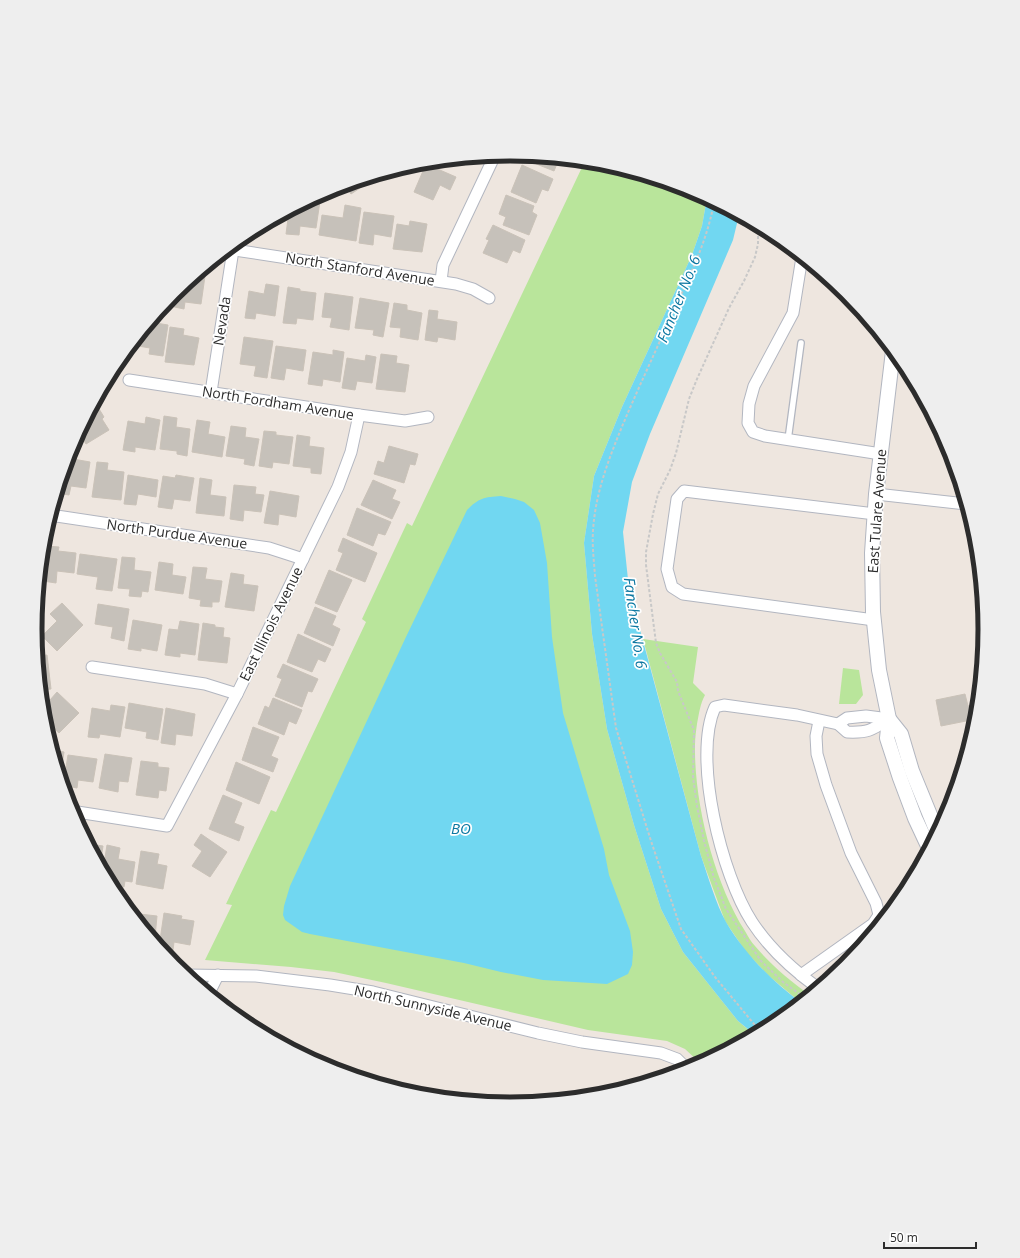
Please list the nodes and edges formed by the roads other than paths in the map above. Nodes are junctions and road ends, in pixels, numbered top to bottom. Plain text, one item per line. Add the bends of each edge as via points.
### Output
1 (492, 162) edge
2 (236, 250) edge
3 (230, 254) edge
4 (801, 263) edge
5 (441, 281) junction
6 (489, 298) dead end
7 (801, 343) dead end
8 (892, 359) edge
9 (129, 380) dead end
10 (212, 392) junction
11 (359, 415) junction
12 (428, 417) dead end
13 (788, 440) junction
14 (881, 454) junction
15 (876, 494) junction
16 (961, 503) edge
17 (875, 514) junction
18 (56, 517) edge
19 (302, 559) junction
20 (874, 620) junction
21 (92, 667) dead end
22 (237, 694) junction
23 (889, 719) junction
24 (819, 720) junction
25 (838, 724) junction
26 (80, 812) edge
27 (934, 826) edge
28 (927, 842) edge
29 (218, 975) junction
30 (801, 975) junction
31 (196, 976) edge
32 (814, 985) edge
33 (211, 989) edge
34 (682, 1064) edge

1 - 5 street via 443,265
2 - 5 street, North Stanford Avenue
3 - 10 street, Nevada
4 - 13 street via 793,313 754,386 748,404 748,423 753,432
5 - 6 street, North Stanford Avenue via 473,289
7 - 13 lane
8 - 14 street, East Tulare Avenue
9 - 10 street, North Fordham Avenue
10 - 11 street, North Fordham Avenue
11 - 12 street, North Fordham Avenue via 405,421
11 - 19 street, East Illinois Avenue via 351,452 338,487
13 - 14 street
14 - 15 street, East Tulare Avenue
15 - 16 street
15 - 17 street, East Tulare Avenue
17 - 20 street, East Tulare Avenue via 872,553
17 - 20 street via 684,491 678,499 667,569 672,587 683,594
18 - 19 street, North Purdue Avenue via 269,548
19 - 22 street, East Illinois Avenue
20 - 23 street, East Tulare Avenue via 879,670
21 - 22 street via 205,684
22 - 26 street, East Illinois Avenue via 167,826
23 - 25 street via 866,716 847,718
23 - 25 street via 870,731 858,733 847,732
23 - 27 street, East Tulare Avenue via 901,734 912,772
23 - 28 street, East Tulare Avenue via 887,738 902,784
24 - 25 street
24 - 30 street via 816,736 817,754 826,784 851,853 876,903 879,915 873,924
24 - 30 street via 724,706 715,707 708,729 710,794 729,874 752,923 766,942
29 - 31 street, North Sunnyside Avenue
29 - 33 street
29 - 34 street, North Sunnyside Avenue via 291,979 373,992 538,1033 661,1053 677,1059
30 - 32 street

